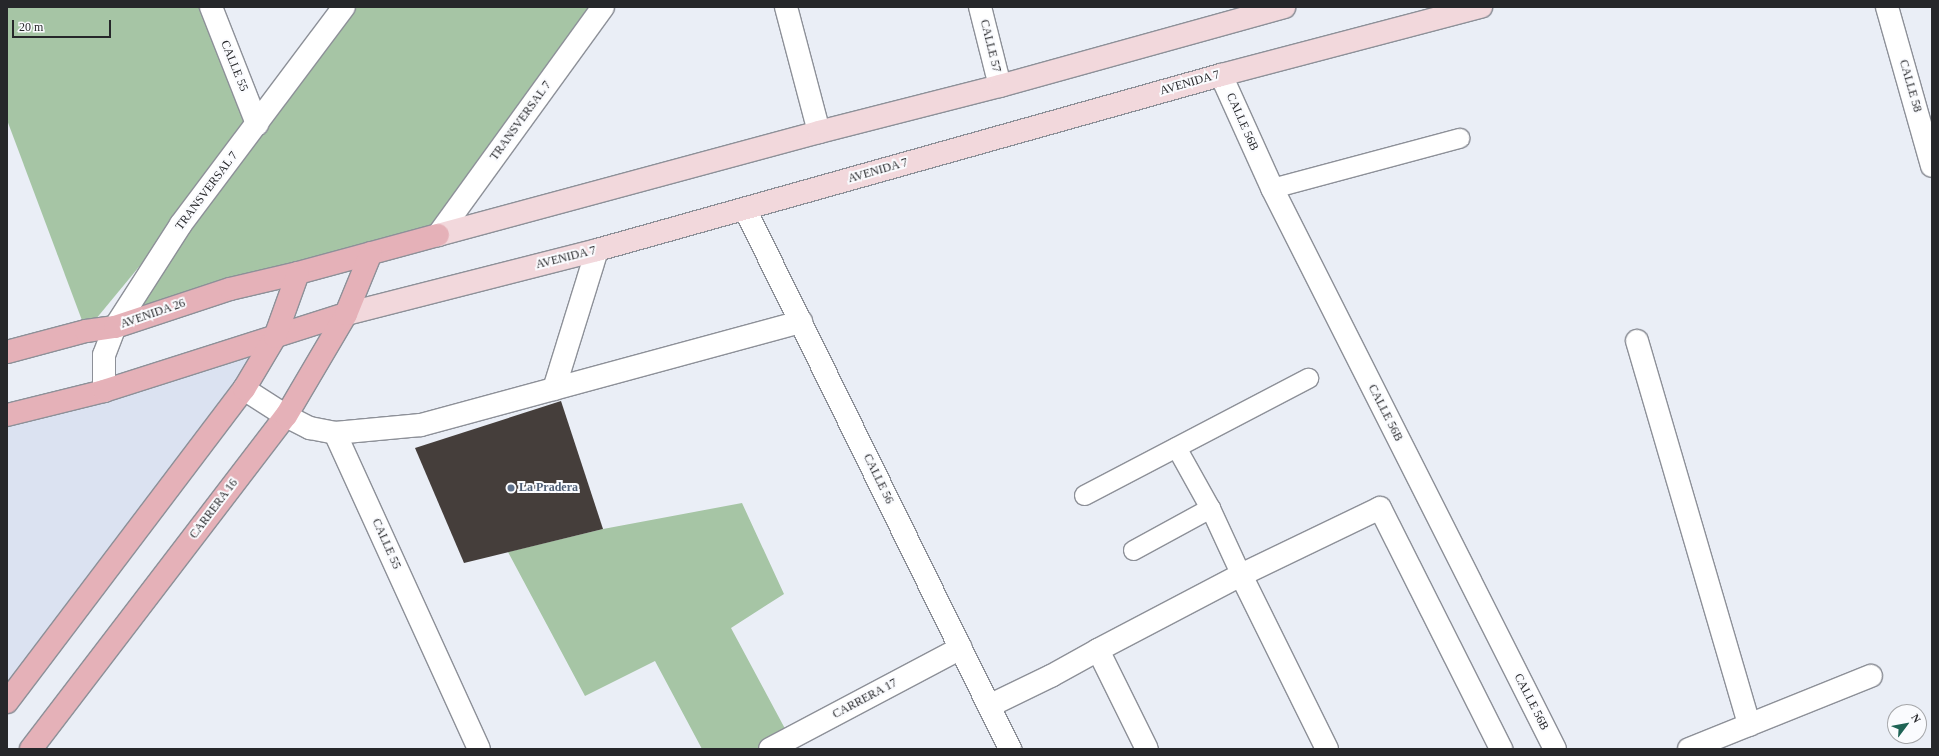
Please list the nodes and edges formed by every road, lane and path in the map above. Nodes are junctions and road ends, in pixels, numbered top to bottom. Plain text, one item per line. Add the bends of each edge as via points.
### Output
1 (211, 7) edge
2 (344, 7) edge
3 (603, 7) edge
4 (786, 7) edge
5 (980, 7) edge
6 (1284, 7) edge
7 (1481, 7) edge
8 (1887, 7) edge
9 (1221, 75) junction
10 (1000, 86) junction
11 (257, 124) junction
12 (819, 132) junction
13 (1459, 138) dead end
14 (1932, 166) edge
15 (1272, 188) junction
16 (745, 209) junction
17 (438, 235) junction
18 (598, 250) junction
19 (371, 254) junction
20 (298, 273) junction
21 (346, 314) junction
22 (801, 322) junction
23 (115, 327) junction
24 (275, 337) junction
25 (1637, 340) dead end
26 (7, 352) edge
27 (1308, 378) dead end
28 (554, 388) junction
29 (244, 389) junction
30 (104, 391) junction
31 (7, 415) edge
32 (286, 416) junction
33 (335, 433) junction
34 (1176, 447) junction
35 (1084, 495) dead end
36 (1210, 508) junction
37 (1133, 550) dead end
38 (1241, 575) junction
39 (961, 648) junction
40 (1098, 650) junction
41 (1871, 676) dead end
42 (7, 702) edge
43 (989, 706) junction
44 (1749, 725) junction
45 (31, 749) edge
46 (479, 749) edge
47 (770, 749) edge
48 (1010, 749) edge
49 (1147, 749) edge
50 (1327, 749) edge
51 (1501, 749) edge
52 (1555, 749) edge
53 (1689, 749) edge

1 - 11 street, CALLE 55
2 - 11 street, TRANSVERSAL 7
3 - 17 street, TRANSVERSAL 7
4 - 12 street
5 - 10 street, CALLE 57
6 - 10 main road
7 - 9 main road, AVENIDA 7
8 - 14 street, CALLE 58
9 - 15 street, CALLE 56B
9 - 16 main road, AVENIDA 7
10 - 12 main road
11 - 23 street, TRANSVERSAL 7 via 181,224
12 - 17 main road
13 - 15 lane
15 - 52 street, CALLE 56B
16 - 18 main road, AVENIDA 7
16 - 22 street, CALLE 56
17 - 19 main road
18 - 21 main road, AVENIDA 7
18 - 28 street
19 - 20 main road
19 - 21 main road, CARRERA 16
20 - 23 main road, AVENIDA 26 via 230,288
20 - 24 main road
21 - 24 main road, AVENIDA 7
21 - 32 main road, CARRERA 16
22 - 28 street
22 - 39 street, CALLE 56
23 - 26 main road, AVENIDA 26 via 86,331
23 - 30 street, TRANSVERSAL 7 via 104,355
24 - 29 main road
24 - 30 main road
25 - 44 street
27 - 34 lane
28 - 33 street via 421,425
29 - 32 street
29 - 42 main road
30 - 31 main road
32 - 33 street via 310,428
32 - 45 main road, CARRERA 16
33 - 46 street, CALLE 55
34 - 35 lane
34 - 36 lane
36 - 37 lane
36 - 38 lane
38 - 40 street
38 - 50 street
38 - 51 street via 1380,508
39 - 43 street, CALLE 56
39 - 47 street, CARRERA 17
40 - 43 street
40 - 49 street
41 - 44 street
43 - 48 street, CALLE 56
44 - 53 street

